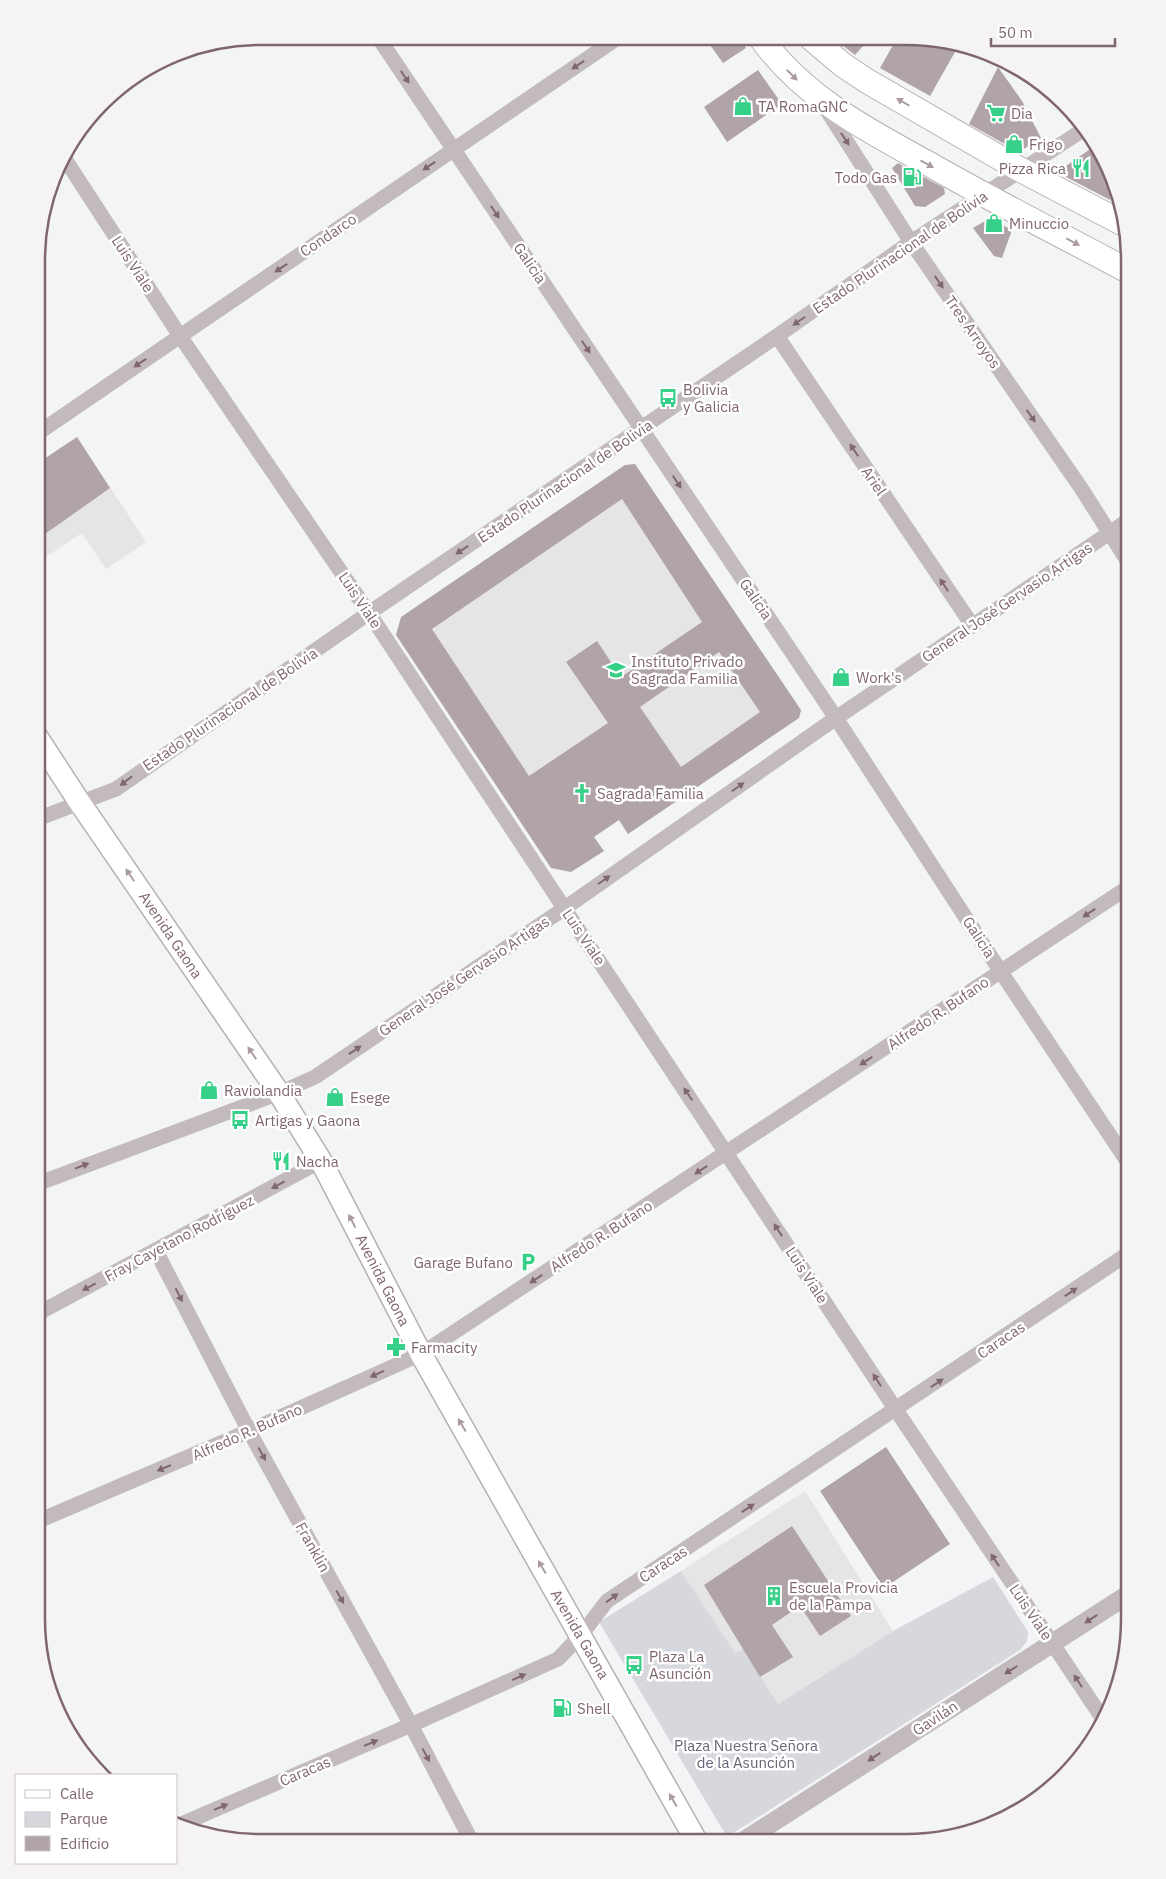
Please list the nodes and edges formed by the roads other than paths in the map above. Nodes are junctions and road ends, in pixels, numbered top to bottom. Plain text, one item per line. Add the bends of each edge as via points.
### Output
1 (383, 45) edge
2 (606, 45) edge
3 (766, 45) edge
4 (819, 45) edge
5 (819, 98) junction
6 (1079, 132) edge
7 (453, 150) junction
8 (68, 164) edge
9 (1021, 170) junction
10 (984, 195) junction
11 (1118, 222) edge
12 (911, 242) junction
13 (1121, 267) edge
14 (180, 336) junction
15 (777, 336) junction
16 (45, 428) edge
17 (642, 429) junction
18 (1121, 525) edge
19 (1109, 534) junction
20 (1121, 552) edge
21 (370, 613) junction
22 (972, 625) junction
23 (836, 718) junction
24 (45, 748) edge
25 (80, 803) junction
26 (45, 816) edge
27 (1121, 892) edge
28 (564, 908) junction
29 (1001, 972) junction
30 (279, 1093) junction
31 (1121, 1152) edge
32 (728, 1153) junction
33 (321, 1161) junction
34 (45, 1181) edge
35 (156, 1251) junction
36 (1121, 1258) edge
37 (45, 1310) edge
38 (421, 1354) junction
39 (896, 1410) junction
40 (249, 1431) junction
41 (45, 1518) edge
42 (1121, 1599) edge
43 (581, 1635) junction
44 (1052, 1644) junction
45 (1099, 1713) edge
46 (411, 1725) junction
47 (187, 1822) edge
48 (468, 1834) edge
49 (693, 1834) edge
50 (755, 1834) edge

1 -> 7 street, Galicia
2 -> 7 street, Condarco
3 -> 5 main road via 796,79
9 -> 4 main road via 867,81
5 -> 10 main road via 853,122
5 -> 12 street, Tres Arroyos
6 - 9 street, Estado Plurinacional de Bolivia
7 -> 14 street, Condarco
7 -> 17 street, Galicia
8 - 14 street, Luis Viale
9 - 10 street, Estado Plurinacional de Bolivia
9 - 11 main road
10 - 12 street, Estado Plurinacional de Bolivia
10 -> 13 main road
12 -> 15 street, Estado Plurinacional de Bolivia
12 -> 19 street, Tres Arroyos via 1081,488
14 -> 16 street, Condarco
14 - 21 street, Luis Viale
15 - 17 street, Estado Plurinacional de Bolivia
22 -> 15 street, Ariel
17 -> 21 street, Estado Plurinacional de Bolivia
17 -> 23 street, Galicia
18 - 19 street, General José Gervasio Artigas
19 - 20 street, Tres Arroyos
19 - 22 street, General José Gervasio Artigas
21 -> 25 street, Estado Plurinacional de Bolivia via 116,789
21 - 28 street, Luis Viale
22 - 23 street, General José Gervasio Artigas
28 -> 23 street, General José Gervasio Artigas
23 - 29 street, Galicia
24 - 25 main road, Avenida Gaona
25 - 26 street, Estado Plurinacional de Bolivia
30 -> 25 main road, Avenida Gaona
27 -> 29 street, Alfredo R. Bufano
30 -> 28 street, General José Gervasio Artigas via 315,1077
32 -> 28 street, Luis Viale
29 - 31 street, Galicia
29 -> 32 street, Alfredo R. Bufano
30 - 33 main road, Avenida Gaona
34 -> 30 street, General José Gervasio Artigas
32 -> 38 street, Alfredo R. Bufano
39 -> 32 street, Luis Viale
33 -> 35 street, Fray Cayetano Rodríguez
38 -> 33 main road, Avenida Gaona
35 -> 37 street, Fray Cayetano Rodríguez
35 -> 40 street, Franklin
39 -> 36 street, Caracas
38 -> 40 street, Alfredo R. Bufano
43 -> 38 main road, Avenida Gaona
43 -> 39 street, Caracas via 607,1601
44 -> 39 street, Luis Viale
40 -> 41 street, Alfredo R. Bufano
40 -> 46 street, Franklin
42 -> 44 street, Gavilán
46 -> 43 street, Caracas via 558,1659
49 -> 43 main road, Avenida Gaona
45 -> 44 street, Luis Viale
44 -> 50 street, Gavilán
47 -> 46 street, Caracas
46 -> 48 street, Franklin

